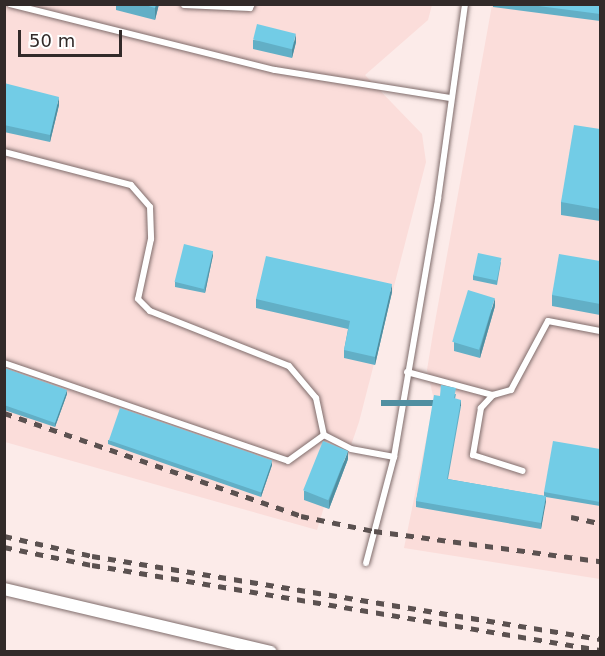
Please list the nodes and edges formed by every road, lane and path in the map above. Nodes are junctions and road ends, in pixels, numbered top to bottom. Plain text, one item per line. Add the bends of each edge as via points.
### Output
1 (10, 4) edge
2 (184, 4) edge
3 (252, 4) edge
4 (465, 4) edge
5 (449, 98) junction
6 (4, 152) edge
7 (600, 331) edge
8 (4, 363) edge
9 (407, 372) junction
10 (493, 394) junction
11 (324, 435) junction
12 (394, 457) junction
13 (523, 471) dead end
14 (366, 563) dead end
15 (4, 589) edge
16 (271, 651) edge

1 - 5 lane via 275,70
2 - 3 lane via 250,8
4 - 5 lane
5 - 9 lane via 438,199
6 - 11 lane via 131,185 150,207 151,239 138,299 150,311 289,366 316,398
7 - 10 lane via 548,321 511,390
8 - 11 lane via 288,461
9 - 10 lane
9 - 12 lane
10 - 13 lane via 481,408 473,455
11 - 12 lane via 351,449
12 - 14 lane
15 - 16 street

